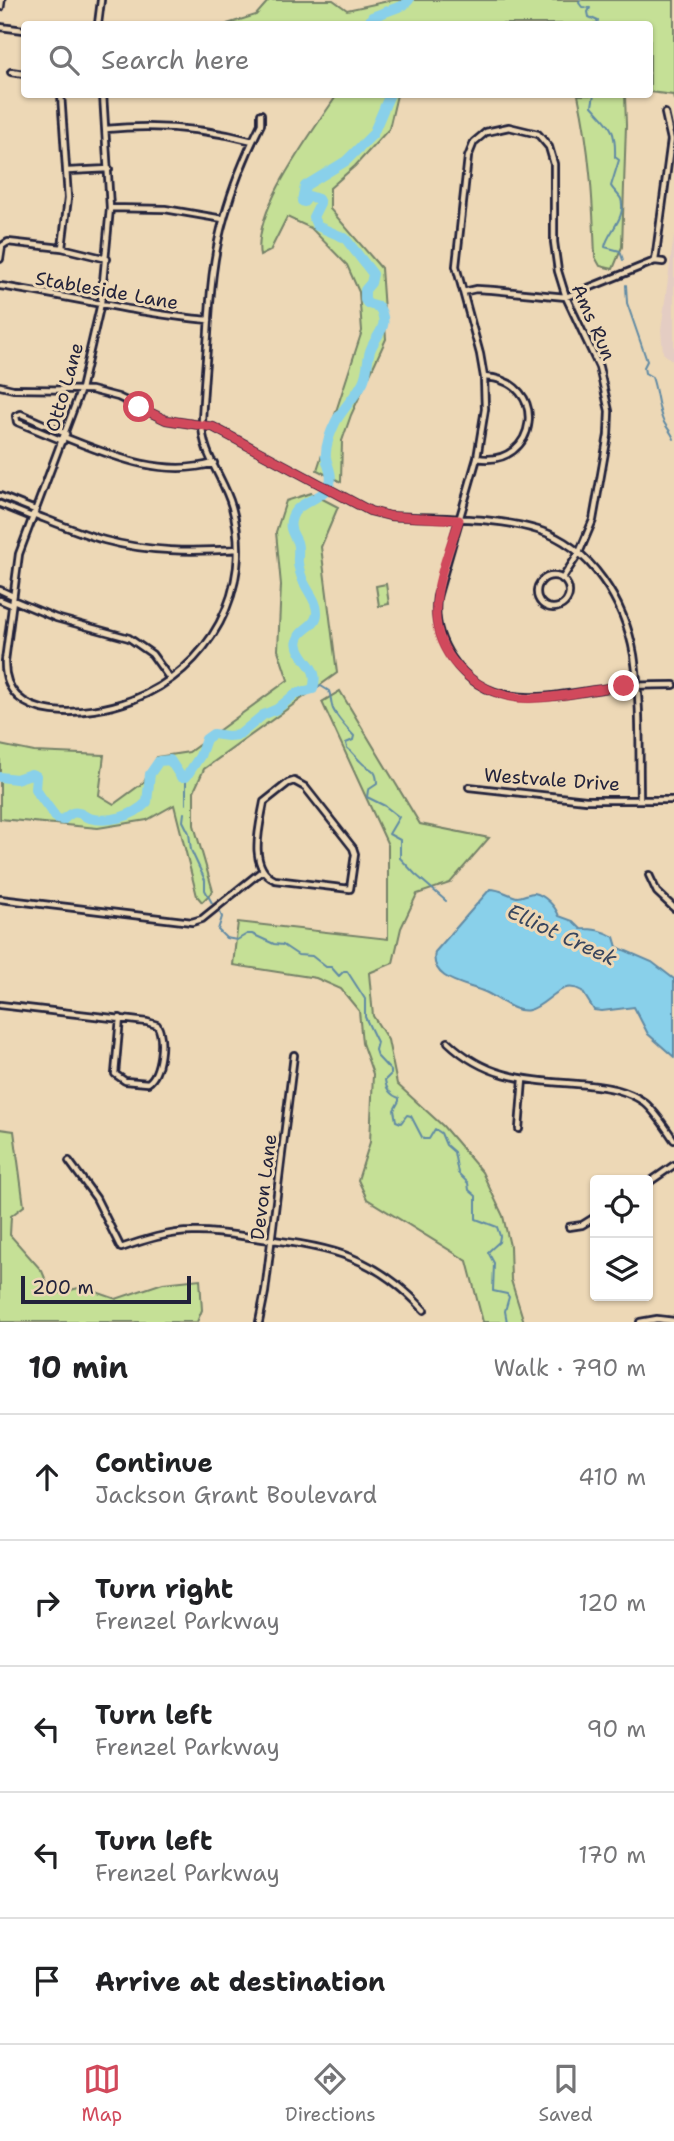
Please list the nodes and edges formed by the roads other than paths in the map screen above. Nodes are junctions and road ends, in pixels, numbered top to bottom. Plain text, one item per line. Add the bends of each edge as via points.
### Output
1 (1, 0) edge
2 (101, 0) edge
3 (0, 7) edge
4 (98, 21) edge
5 (0, 27) edge
6 (21, 30) edge
7 (11, 72) dead end
8 (21, 74) edge
9 (61, 98) edge
10 (103, 98) edge
11 (666, 113) dead end
12 (261, 114) dead end
13 (106, 129) junction
14 (253, 141) junction
15 (109, 169) junction
16 (67, 171) junction
17 (110, 208) junction
18 (223, 219) junction
19 (62, 248) junction
20 (0, 259) edge
21 (107, 259) junction
22 (655, 261) junction
23 (663, 262) dead end
24 (0, 286) edge
25 (463, 292) junction
26 (566, 297) junction
27 (101, 303) junction
28 (209, 320) junction
29 (484, 377) junction
30 (1, 387) edge
31 (81, 389) junction
32 (202, 424) junction
33 (64, 437) junction
34 (477, 458) junction
35 (214, 463) junction
36 (0, 496) edge
37 (0, 504) edge
38 (33, 514) junction
39 (459, 520) junction
40 (238, 549) junction
41 (579, 553) junction
42 (562, 579) junction
43 (0, 590) edge
44 (0, 600) edge
45 (13, 600) junction
46 (2, 672) edge
47 (170, 679) junction
48 (3, 680) edge
49 (674, 685) edge
50 (636, 686) junction
51 (469, 787) dead end
52 (640, 799) junction
53 (674, 800) edge
54 (263, 870) junction
55 (649, 876) dead end
56 (0, 899) edge
57 (674, 908) edge
58 (0, 1005) edge
59 (120, 1018) junction
60 (448, 1042) dead end
61 (293, 1055) dead end
62 (523, 1079) junction
63 (519, 1129) dead end
64 (674, 1140) edge
65 (69, 1161) dead end
66 (674, 1165) edge
67 (653, 1180) edge
68 (590, 1220) edge
69 (569, 1227) dead end
70 (271, 1239) junction
71 (424, 1310) dead end
72 (674, 1321) edge
73 (259, 1322) edge
74 (640, 1322) edge

1 - 3 street
2 - 4 street
5 - 6 street
7 - 8 street
9 - 16 street
10 - 13 street, Otto Lane
11 - 22 street via 671,141
12 - 14 street
13 - 14 street via 199,129
13 - 15 street, Otto Lane
14 - 18 street
15 - 16 street
15 - 17 street, Otto Lane
16 - 19 street
17 - 18 street via 165,209
17 - 21 street, Otto Lane
18 - 28 street
19 - 20 street via 8,242 2,246
19 - 21 street
21 - 27 street, Otto Lane
22 - 23 street
22 - 26 street
24 - 27 street, Stableside Lane
25 - 26 street via 493,289
25 - 26 street, Ams Run via 456,261 468,157 480,136 509,127 538,134 553,158 555,250
25 - 29 street
26 - 41 street, Ams Run via 600,368 609,411 595,511
27 - 28 street, Stableside Lane
27 - 31 street, Otto Lane
28 - 32 street
29 - 34 street via 484,422
29 - 34 street via 518,389 530,419 522,441 511,452 498,458
30 - 31 street
31 - 32 street via 118,397 166,420
31 - 33 street, Otto Lane
32 - 35 street via 205,449
32 - 39 street via 370,511
33 - 33 street via 17,422 16,416 21,414
33 - 35 street via 144,465 185,469
33 - 38 street, Otto Lane
34 - 39 street
35 - 40 street via 232,506
36 - 38 street
37 - 38 street
38 - 40 street via 123,545 186,552
38 - 45 street, Otto Lane via 19,554
39 - 41 street via 539,530
39 - 50 street via 435,609 442,641 464,673 488,690 519,698
40 - 47 street via 234,586 220,624 202,652
41 - 42 street, Ams Run
41 - 50 street via 614,597 633,653
42 - 42 street via 548,577 540,583 538,597 545,605 565,603 568,588
43 - 45 street
44 - 45 street
45 - 46 street, Otto Lane
45 - 47 street via 56,618 129,638 152,654
46 - 48 street, Otto Lane
47 - 48 street via 116,705 69,711 30,706
49 - 50 street
50 - 52 street
51 - 52 street, Westvale Drive via 586,800
52 - 53 street, Westvale Drive
54 - 54 street via 258,855 264,802 288,783 299,782 353,848 350,889 278,880
54 - 56 street via 192,922
55 - 57 street
58 - 59 street
59 - 59 street via 152,1023 159,1029 157,1073 148,1083 125,1081 115,1074
60 - 62 street via 491,1072
61 - 70 street, Devon Lane
62 - 63 street
62 - 64 street via 622,1091 644,1102
65 - 70 street via 90,1189 121,1248 193,1231
66 - 67 street
68 - 69 street
70 - 71 street via 324,1247 360,1259 402,1287
70 - 73 street, Devon Lane
72 - 74 street

